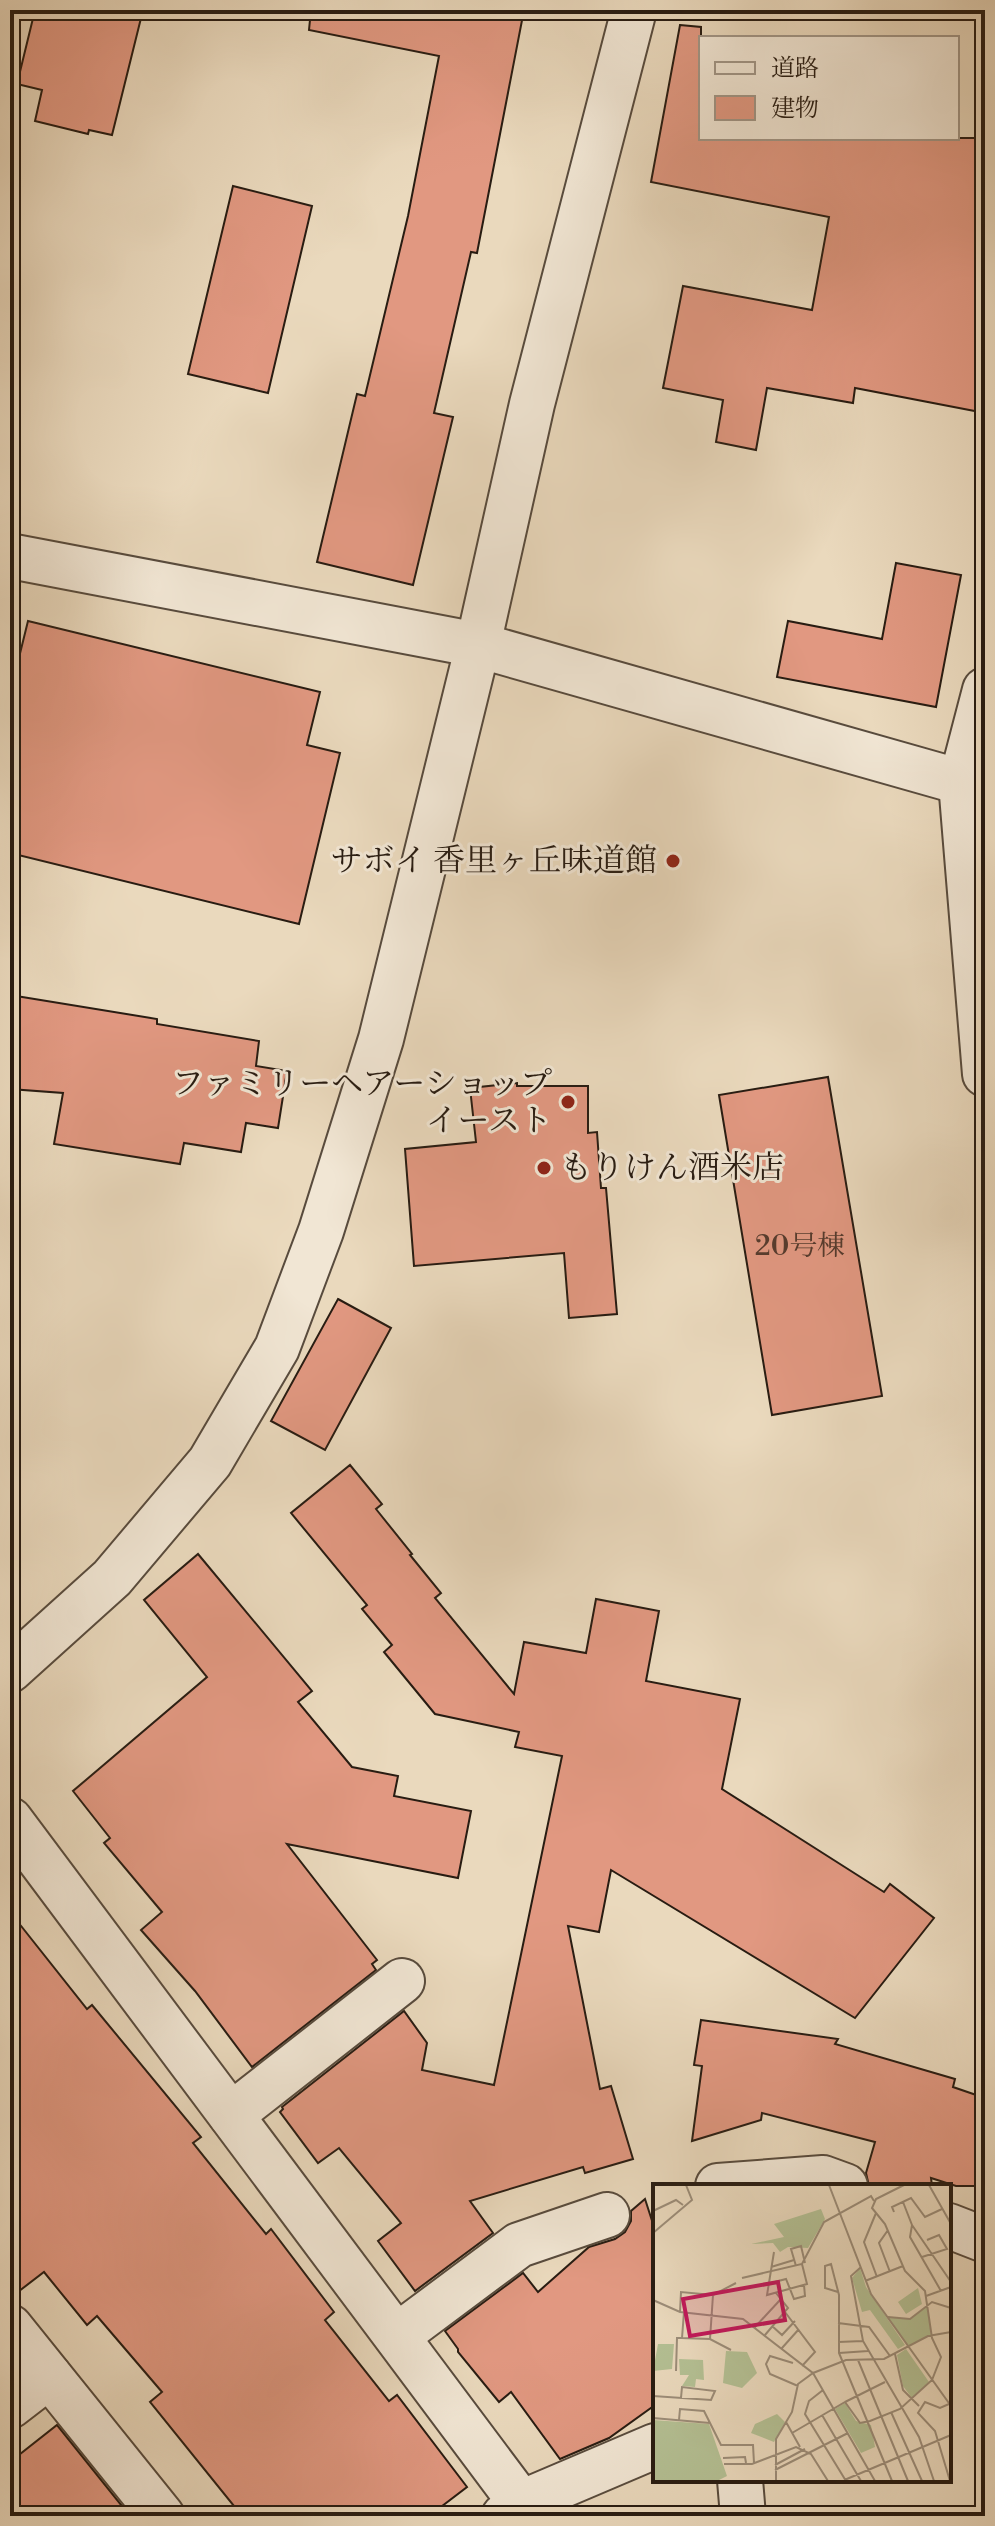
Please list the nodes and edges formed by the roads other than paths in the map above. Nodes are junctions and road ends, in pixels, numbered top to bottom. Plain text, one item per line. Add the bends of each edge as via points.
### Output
1 (634, 10) edge
2 (10, 556) edge
3 (478, 645) junction
4 (985, 690) edge
5 (961, 782) junction
6 (985, 1074) edge
7 (10, 1670) edge
8 (10, 1820) edge
9 (402, 1981) dead end
10 (231, 2115) junction
11 (744, 2184) edge
12 (840, 2184) edge
13 (607, 2215) dead end
14 (951, 2227) edge
15 (985, 2240) edge
16 (10, 2327) edge
17 (397, 2336) junction
18 (49, 2376) junction
19 (10, 2406) edge
20 (653, 2447) edge
21 (740, 2482) edge
22 (513, 2509) edge
23 (162, 2516) edge
24 (743, 2516) edge

1 - 3 street via 532,404
2 - 3 street
3 - 5 street
3 - 7 street via 381,1039 321,1231 277,1348 210,1462 112,1578
4 - 5 street
5 - 6 street
8 - 10 street
9 - 10 street
10 - 17 street
11 - 12 street via 823,2178
13 - 17 street via 519,2245
14 - 15 street
16 - 18 street
17 - 22 street
18 - 19 street
18 - 23 street
20 - 22 street
21 - 24 street

